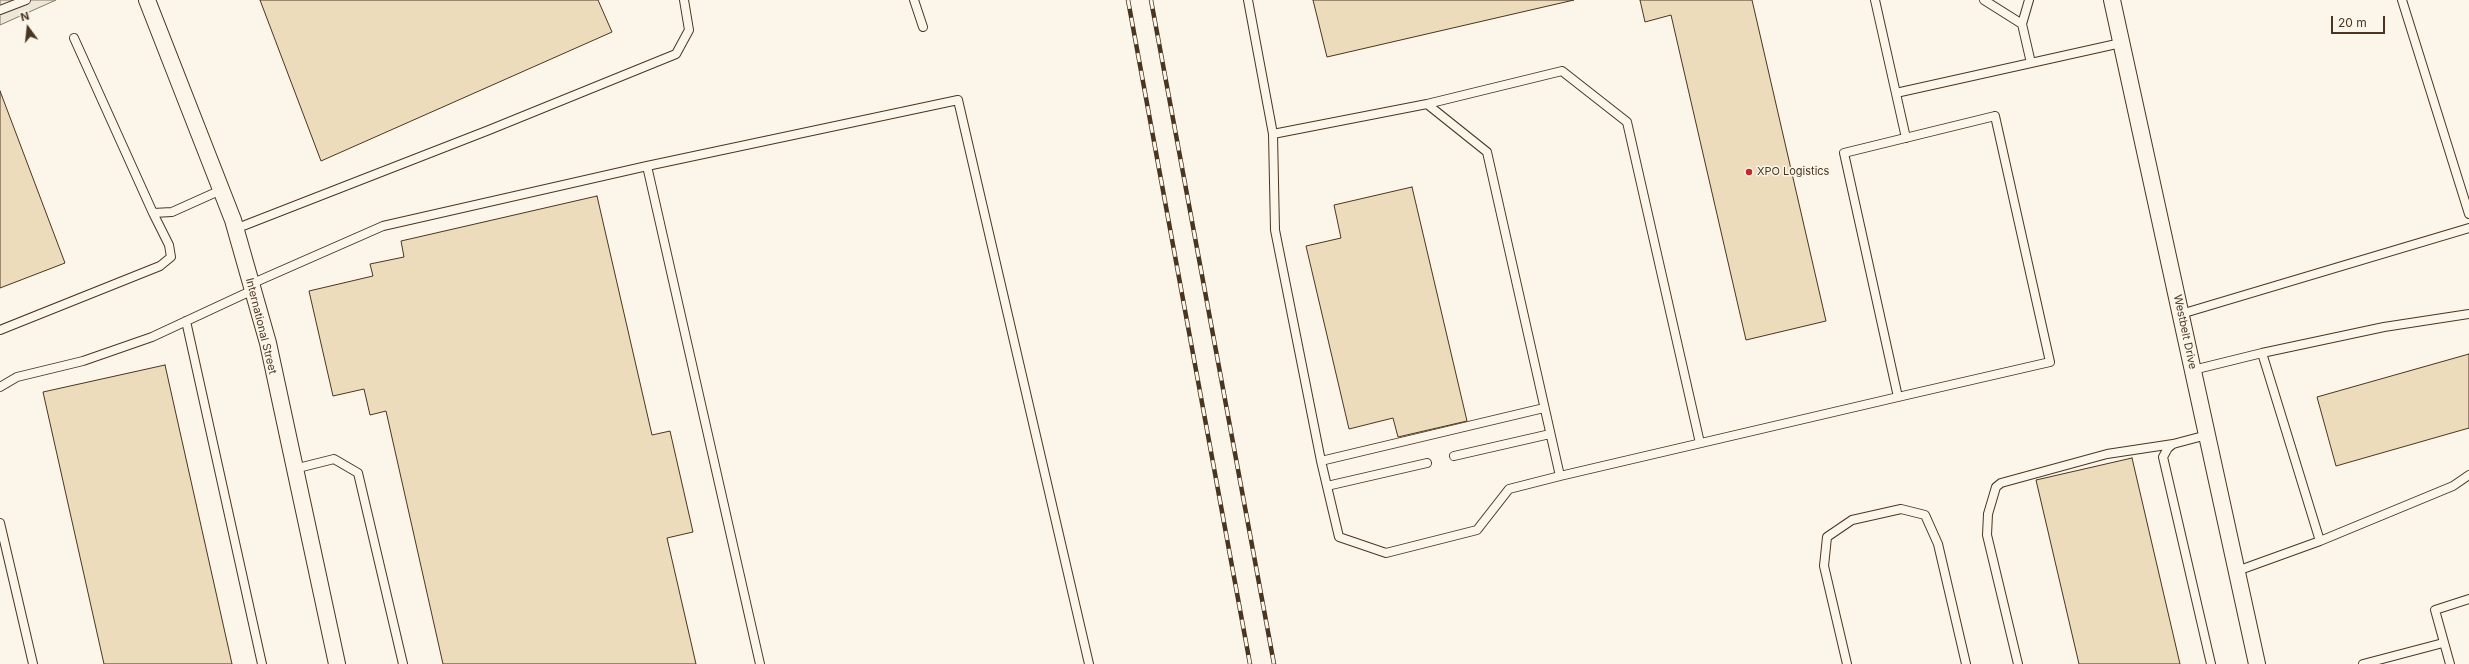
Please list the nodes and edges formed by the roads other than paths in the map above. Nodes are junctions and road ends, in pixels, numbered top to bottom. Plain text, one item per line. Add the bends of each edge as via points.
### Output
1 (26, 0) edge
2 (147, 0) edge
3 (684, 0) edge
4 (914, 0) edge
5 (1248, 0) edge
6 (1875, 0) edge
7 (1984, 0) edge
8 (2029, 0) edge
9 (2112, 0) edge
10 (2402, 0) edge
11 (0, 10) edge
12 (2022, 24) junction
13 (923, 28) dead end
14 (74, 38) dead end
15 (2121, 43) junction
16 (2031, 63) junction
17 (1896, 94) junction
18 (1427, 104) junction
19 (1273, 134) junction
20 (1906, 138) junction
21 (647, 166) junction
22 (221, 190) junction
23 (153, 213) junction
24 (2469, 214) edge
25 (2469, 228) edge
26 (235, 229) junction
27 (252, 287) junction
28 (2181, 314) junction
29 (2469, 314) edge
30 (186, 321) junction
31 (0, 330) edge
32 (2262, 353) junction
33 (2193, 370) junction
34 (0, 387) edge
35 (1898, 397) junction
36 (1544, 408) junction
37 (1550, 434) junction
38 (2207, 435) junction
39 (1700, 443) junction
40 (2173, 444) junction
41 (1454, 456) dead end
42 (1321, 461) junction
43 (1427, 463) dead end
44 (294, 469) junction
45 (2469, 475) edge
46 (1560, 476) junction
47 (1327, 486) junction
48 (0, 523) edge
49 (2320, 541) junction
50 (2237, 571) junction
51 (2469, 599) edge
52 (2443, 643) junction
53 (33, 664) edge
54 (262, 664) edge
55 (337, 664) edge
56 (403, 664) edge
57 (760, 664) edge
58 (1089, 664) edge
59 (1847, 664) edge
60 (1966, 664) edge
61 (2018, 664) edge
62 (2211, 664) edge
63 (2257, 664) edge
64 (2363, 664) edge
65 (2450, 664) edge

1 - 11 lane
2 - 22 street, International Street
3 - 26 lane via 689,30 676,54
4 - 13 lane
5 - 19 lane
6 - 17 lane
7 - 12 lane
8 - 12 lane
9 - 15 street, Westbelt Drive
10 - 24 lane
12 - 16 lane
14 - 23 lane
15 - 16 lane
15 - 28 street, Westbelt Drive
16 - 17 lane
17 - 20 lane
18 - 19 lane
18 - 36 lane via 1487,152
18 - 39 lane via 1562,71 1627,122
19 - 42 lane via 1275,230
20 - 35 lane via 1844,152
20 - 35 lane via 1995,116 2050,362
21 - 27 lane via 383,226
21 - 57 lane
21 - 58 lane via 958,100
22 - 23 lane via 172,212
22 - 26 street, International Street
23 - 31 lane via 169,245 170,257 160,266
25 - 28 lane
26 - 27 street, International Street
27 - 30 lane
27 - 44 street, International Street via 268,344
28 - 33 street, Westbelt Drive
29 - 32 lane via 2384,327
30 - 34 lane via 126,346 83,361 18,377
30 - 54 lane
32 - 33 lane
32 - 49 lane
33 - 38 street, Westbelt Drive
35 - 39 lane
36 - 37 lane
36 - 42 lane
37 - 41 lane
37 - 46 lane
38 - 40 lane
38 - 50 street, Westbelt Drive
39 - 46 lane
40 - 61 lane via 2107,454 2001,483 1996,487 1988,514 1988,535
40 - 62 lane via 2163,457 2164,463
42 - 47 lane
43 - 47 lane
44 - 55 street, International Street
44 - 56 lane via 334,459 358,473
45 - 49 lane via 2453,486
46 - 47 lane via 1509,489 1477,530 1386,553 1339,537
48 - 53 lane
49 - 50 lane
50 - 63 street, Westbelt Drive
51 - 52 lane via 2435,610
52 - 64 lane
52 - 65 lane
59 - 60 lane via 1824,566 1827,537 1852,520 1901,509 1925,515 1938,544

